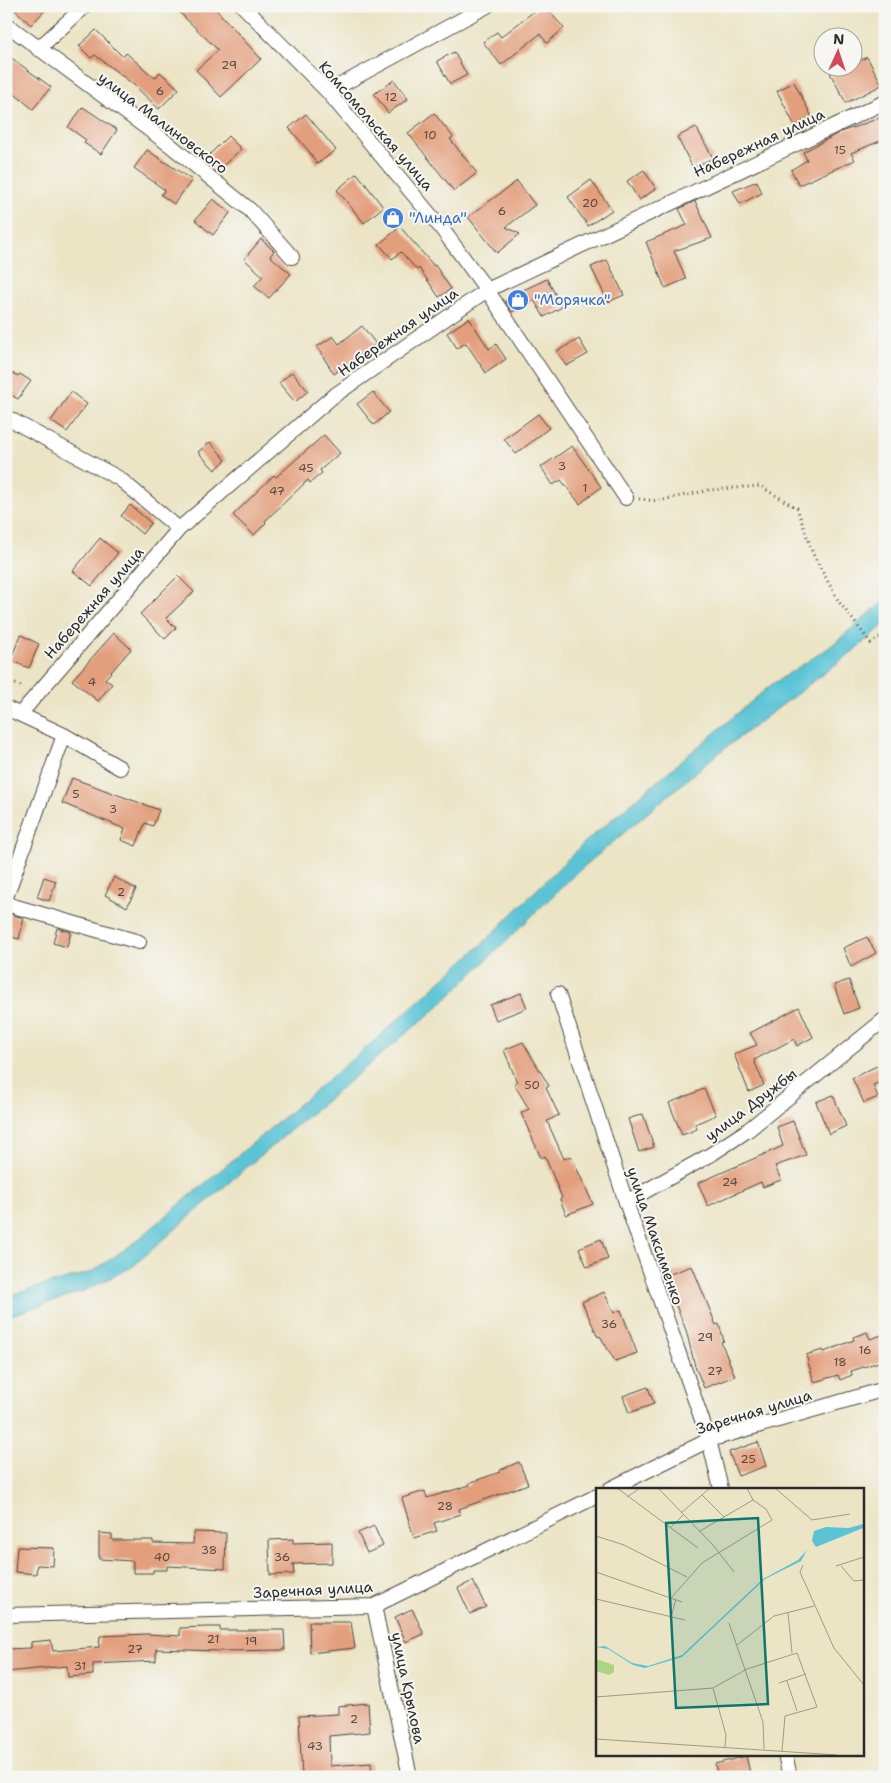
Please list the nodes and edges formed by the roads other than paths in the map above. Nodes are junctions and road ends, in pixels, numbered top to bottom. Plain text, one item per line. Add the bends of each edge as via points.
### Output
1 (85, 6) edge
2 (243, 6) edge
3 (487, 6) edge
4 (6, 24) edge
5 (38, 49) junction
6 (328, 92) junction
7 (885, 102) edge
8 (292, 257) dead end
9 (487, 290) junction
10 (6, 417) edge
11 (626, 498) road end
12 (179, 529) junction
13 (6, 708) edge
14 (20, 713) junction
15 (64, 735) junction
16 (120, 768) dead end
17 (6, 897) edge
18 (6, 904) edge
19 (138, 942) dead end
20 (558, 994) dead end
21 (885, 1019) edge
22 (626, 1202) junction
23 (885, 1389) edge
24 (709, 1440) junction
25 (612, 1488) edge
26 (721, 1488) edge
27 (596, 1496) edge
28 (374, 1606) junction
29 (6, 1615) edge
30 (785, 1756) edge
31 (410, 1777) edge
32 (790, 1777) edge

1 - 5 street
2 - 6 street, Комсомольская улица
3 - 6 street
4 - 5 street, улица Малиновского
5 - 8 street, улица Малиновского via 170,145 250,210
6 - 9 street, Комсомольская улица via 442,229
7 - 9 street, Набережная улица
9 - 11 street, Комсомольская улица
9 - 12 street, Набережная улица via 332,397
10 - 12 street via 120,479
12 - 14 street, Набережная улица
13 - 14 street
14 - 15 street
15 - 16 street
15 - 17 street
18 - 19 street
20 - 22 street, улица Максименко
21 - 22 street, улица Дружбы via 748,1130
22 - 24 street, улица Максименко
23 - 24 street, Заречная улица
24 - 25 street, Заречная улица
24 - 26 street, улица Максименко
27 - 28 street, Заречная улица
28 - 29 street, Заречная улица
28 - 31 street, улица Крылова
30 - 32 street

